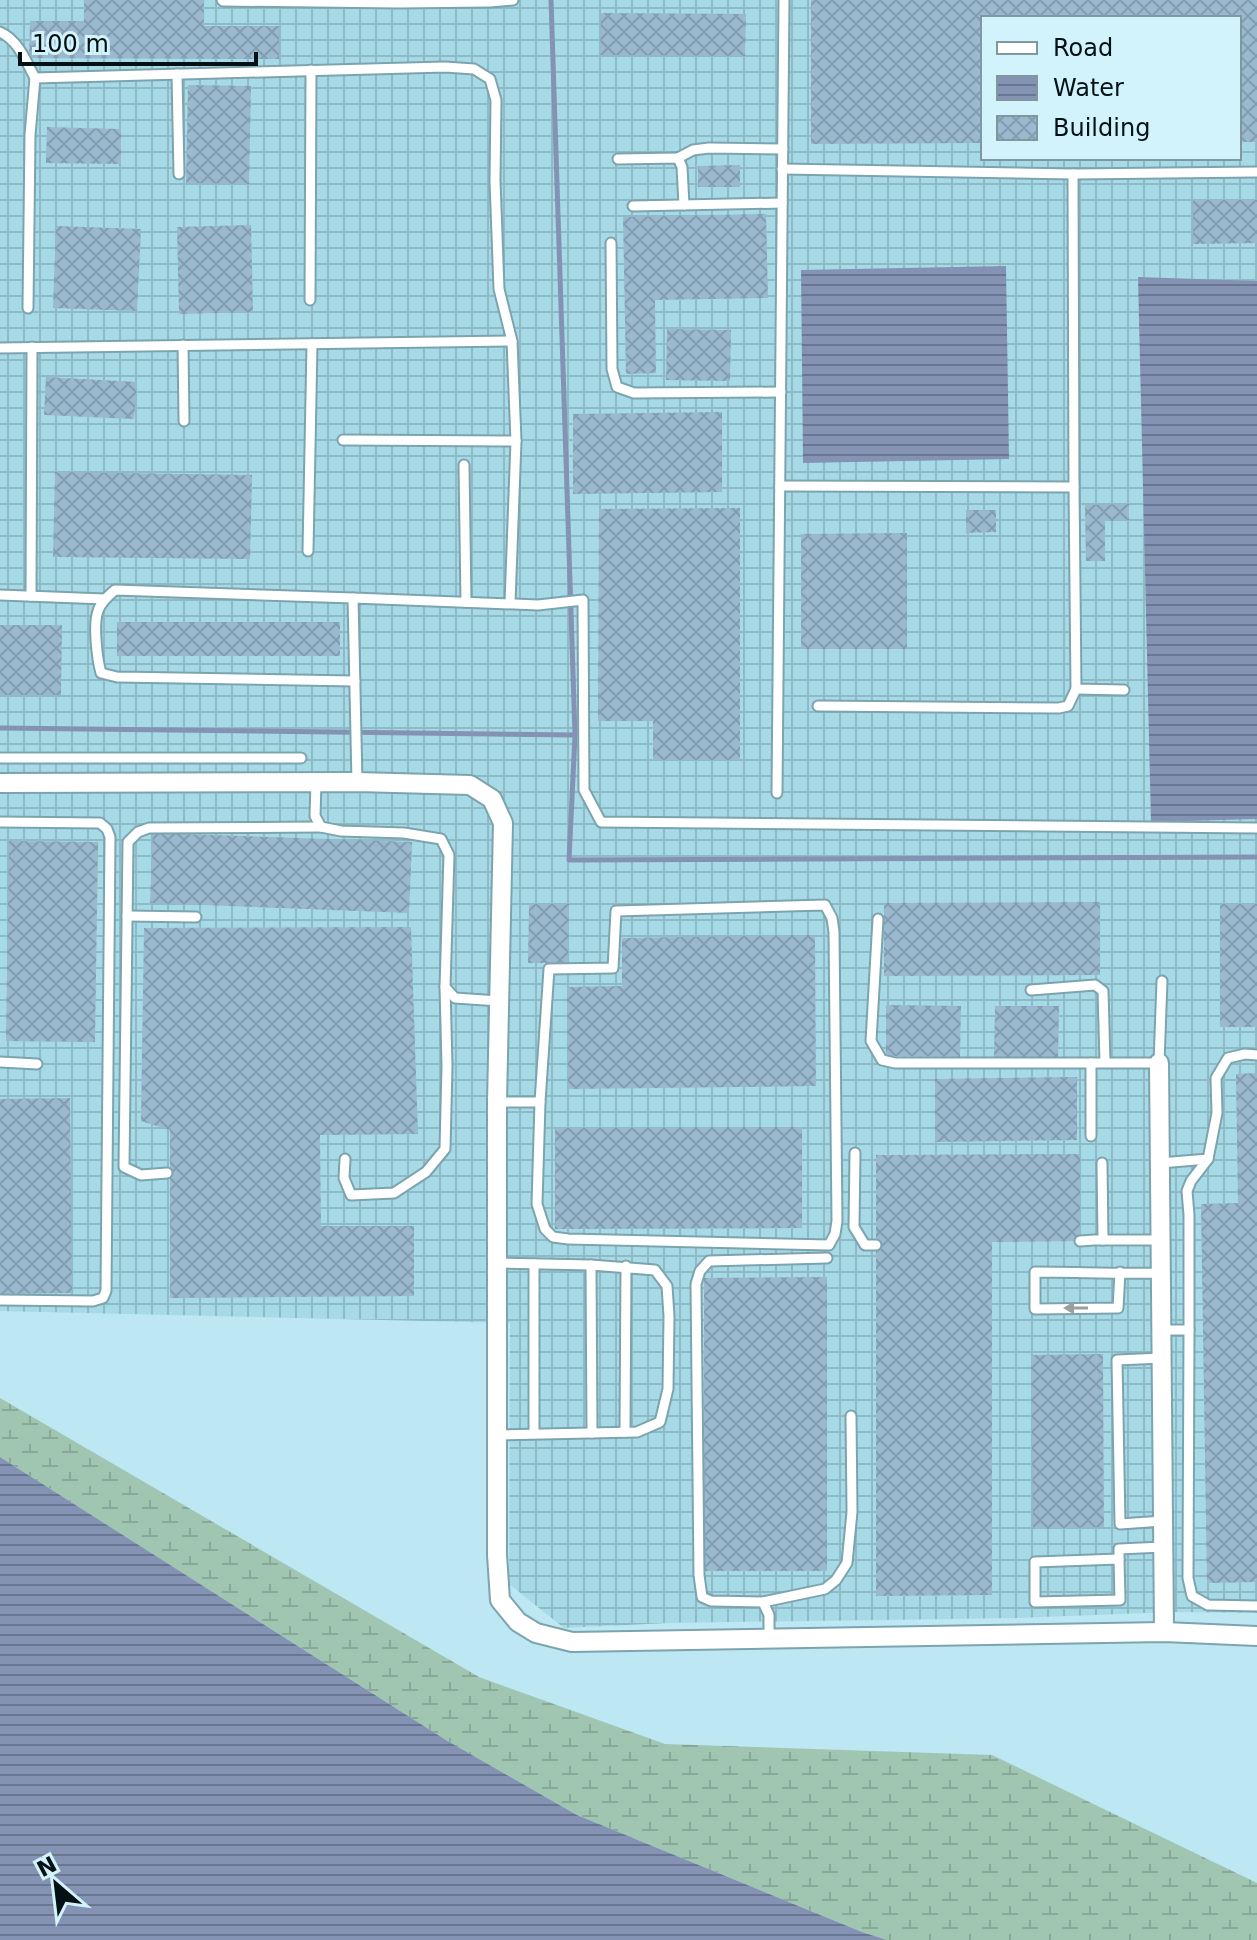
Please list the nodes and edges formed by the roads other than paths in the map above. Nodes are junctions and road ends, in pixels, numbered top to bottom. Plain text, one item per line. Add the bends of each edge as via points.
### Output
1 (222, 0) edge
2 (513, 0) edge
3 (784, 0) edge
4 (0, 32) edge
5 (311, 70) junction
6 (177, 74) junction
7 (35, 78) junction
8 (783, 149) junction
9 (678, 158) junction
10 (618, 159) dead end
11 (782, 169) junction
12 (1257, 172) edge
13 (179, 174) dead end
14 (1073, 174) junction
15 (782, 203) junction
16 (684, 205) junction
17 (633, 206) dead end
18 (611, 243) dead end
19 (310, 300) dead end
20 (28, 308) dead end
21 (512, 341) junction
22 (312, 344) junction
23 (183, 345) junction
24 (32, 347) junction
25 (0, 348) edge
26 (781, 392) junction
27 (184, 421) dead end
28 (343, 440) dead end
29 (516, 441) junction
30 (464, 465) dead end
31 (780, 486) junction
32 (1074, 487) junction
33 (308, 551) dead end
34 (0, 595) edge
35 (31, 596) junction
36 (353, 598) junction
37 (105, 599) junction
38 (466, 602) junction
39 (510, 603) junction
40 (355, 681) junction
41 (1076, 689) junction
42 (1124, 690) dead end
43 (818, 706) dead end
44 (0, 758) edge
45 (301, 758) dead end
46 (316, 782) junction
47 (357, 782) junction
48 (0, 783) edge
49 (777, 793) dead end
50 (0, 822) edge
51 (321, 827) junction
52 (1257, 828) edge
53 (127, 916) junction
54 (196, 917) dead end
55 (878, 919) dead end
56 (1162, 981) dead end
57 (445, 987) junction
58 (1031, 990) dead end
59 (499, 1001) junction
60 (1257, 1055) edge
61 (0, 1062) edge
62 (1105, 1062) junction
63 (1091, 1063) junction
64 (1159, 1063) junction
65 (37, 1064) dead end
66 (497, 1102) junction
67 (540, 1102) junction
68 (1091, 1136) dead end
69 (855, 1153) dead end
70 (345, 1159) dead end
71 (1208, 1159) junction
72 (1102, 1163) dead end
73 (1160, 1163) junction
74 (167, 1173) dead end
75 (1103, 1240) junction
76 (1160, 1240) junction
77 (1080, 1241) dead end
78 (876, 1245) dead end
79 (827, 1258) dead end
80 (497, 1263) junction
81 (534, 1264) junction
82 (591, 1265) junction
83 (626, 1266) junction
84 (1120, 1272) junction
85 (1161, 1273) junction
86 (0, 1300) edge
87 (1161, 1330) junction
88 (1189, 1330) junction
89 (1162, 1358) junction
90 (851, 1416) dead end
91 (625, 1432) junction
92 (534, 1433) junction
93 (592, 1433) junction
94 (496, 1435) junction
95 (1163, 1521) junction
96 (1163, 1547) junction
97 (1119, 1559) junction
98 (763, 1602) junction
99 (1257, 1606) edge
100 (1164, 1632) junction
101 (1257, 1636) edge
102 (769, 1639) junction

1 - 2 lane
3 - 8 lane
4 - 7 lane via 10,36
5 - 6 lane
5 - 19 lane
5 - 21 lane via 445,67 474,69 490,79 496,100 499,289
6 - 7 lane
6 - 13 lane
7 - 20 lane
8 - 9 lane via 709,148
8 - 11 lane
9 - 10 lane
9 - 16 lane
11 - 14 lane
11 - 15 lane
12 - 14 lane
14 - 32 lane
15 - 16 lane
15 - 26 lane
16 - 17 lane
18 - 26 lane via 612,369 617,387 634,393
21 - 22 lane
21 - 29 lane
22 - 23 lane
22 - 33 lane
23 - 24 lane
23 - 27 lane
24 - 25 lane
24 - 35 lane
26 - 31 lane
28 - 29 lane
29 - 39 lane
30 - 38 lane
31 - 32 lane
31 - 49 lane
32 - 41 lane
34 - 35 lane
35 - 37 lane
36 - 37 lane via 115,590
36 - 38 lane
36 - 40 lane
37 - 40 lane via 97,613 101,673
38 - 39 lane
39 - 52 lane via 583,600 584,790 601,822
40 - 47 lane
41 - 42 lane
41 - 43 lane via 1068,706 1059,708
44 - 45 lane
46 - 47 street
46 - 48 street
46 - 51 lane via 315,816
47 - 59 street via 470,785 492,799 503,823
50 - 86 lane via 100,823 110,837 110,853 106,1291 93,1301
51 - 53 lane via 138,832 128,842
51 - 57 lane via 441,839 449,855
53 - 54 lane
53 - 74 lane via 124,1167 141,1175
55 - 63 lane via 871,1041 882,1060
56 - 64 lane
57 - 59 lane via 455,998
57 - 70 lane via 445,1149 426,1172 394,1193 351,1195 344,1178
58 - 62 lane via 1095,985 1103,991
59 - 66 street
60 - 71 lane via 1228,1058 1216,1078 1217,1113
61 - 65 lane
62 - 63 lane
62 - 64 lane
63 - 68 lane
64 - 73 street
66 - 67 lane
66 - 80 street
67 - 67 lane via 537,1204 553,1237 829,1245 837,1221 834,932 825,905 616,911 613,968 549,969
69 - 78 lane via 854,1227 865,1245
71 - 73 lane
71 - 88 lane via 1187,1191
72 - 75 lane
73 - 76 street
75 - 76 lane
75 - 77 lane
76 - 85 street
79 - 98 lane via 709,1261 696,1284 702,1597
80 - 81 lane
80 - 94 street
81 - 82 lane
81 - 92 lane
82 - 83 lane
82 - 93 lane
83 - 91 lane
83 - 91 lane via 655,1270 667,1286 669,1316 668,1389 660,1422
84 -> 84 lane via 1118,1308 1035,1309 1035,1272
84 - 85 lane
85 - 87 street
87 - 88 lane
87 - 89 street
88 - 99 lane via 1192,1596 1208,1605
89 - 95 street
89 - 95 lane via 1117,1360 1120,1524
90 - 98 lane via 847,1563 825,1589
91 - 93 lane
92 - 93 lane
92 - 94 lane
94 - 102 street via 500,1600 518,1622 536,1633 572,1642
95 - 96 street
96 - 97 lane via 1119,1549
96 - 100 street
97 - 97 lane via 1120,1600 1035,1602 1035,1562
98 - 102 lane
100 - 101 street
100 - 102 street

